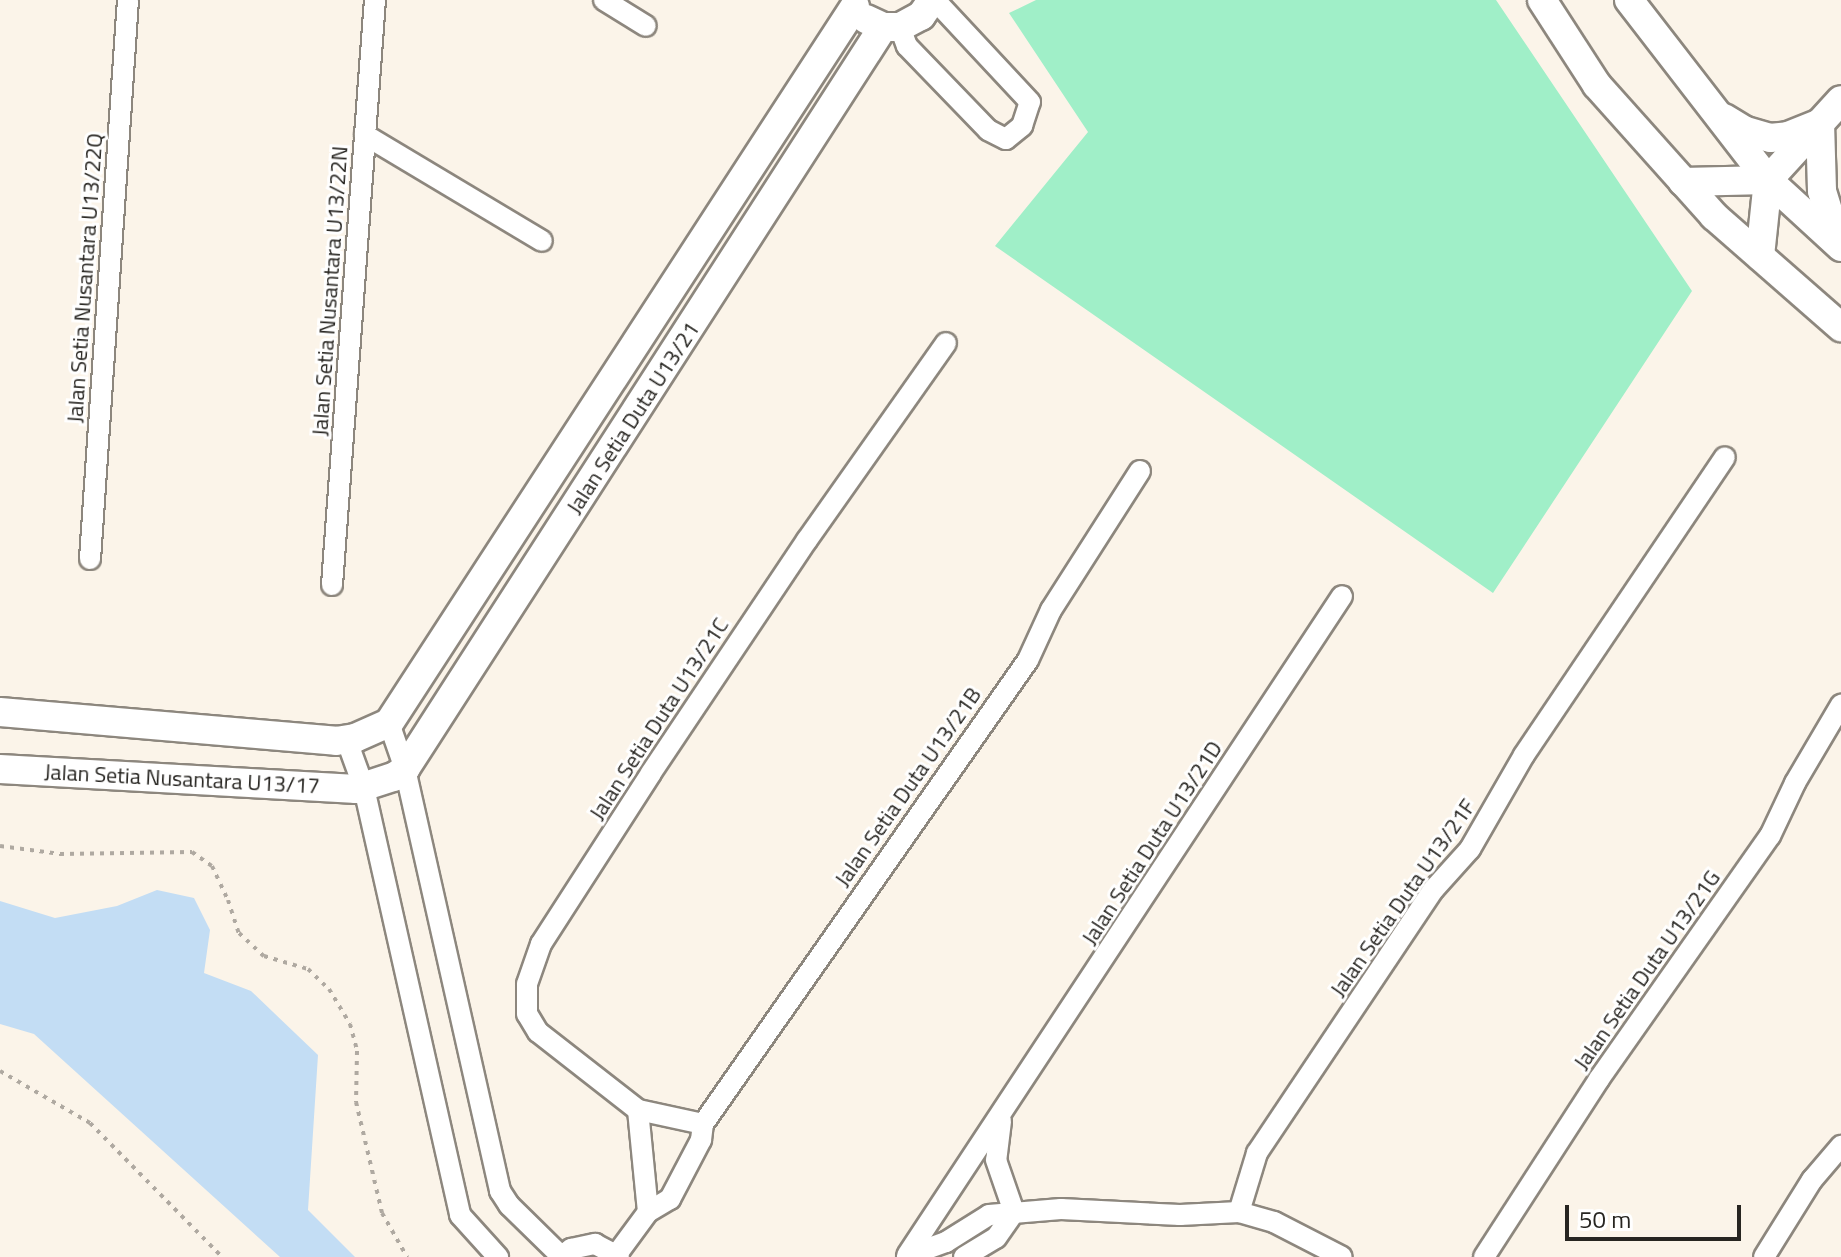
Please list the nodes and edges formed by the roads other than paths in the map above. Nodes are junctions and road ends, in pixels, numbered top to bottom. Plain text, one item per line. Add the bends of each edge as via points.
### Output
1 (128, 0) edge
2 (375, 0) edge
3 (604, 0) edge
4 (934, 0) edge
5 (1542, 0) edge
6 (1629, 0) edge
7 (853, 3) edge
8 (646, 26) dead end
9 (892, 27) junction
10 (1841, 100) edge
11 (1716, 113) junction
12 (1820, 123) junction
13 (365, 135) junction
14 (1768, 180) junction
15 (1683, 182) junction
16 (542, 241) dead end
17 (1840, 246) edge
18 (1760, 256) junction
19 (1841, 327) edge
20 (946, 343) dead end
21 (1725, 457) dead end
22 (1140, 471) dead end
23 (90, 559) dead end
24 (332, 585) dead end
25 (1342, 596) dead end
26 (1841, 705) edge
27 (0, 712) edge
28 (389, 723) junction
29 (347, 741) junction
30 (0, 769) edge
31 (405, 769) junction
32 (364, 788) junction
33 (638, 1110) junction
34 (1001, 1117) junction
35 (703, 1124) junction
36 (1841, 1146) edge
37 (648, 1212) junction
38 (1014, 1212) junction
39 (1239, 1212) junction
40 (907, 1255) edge
41 (561, 1256) edge
42 (618, 1256) edge
43 (498, 1257) edge
44 (964, 1257) edge
45 (1342, 1257) edge
46 (1484, 1257) edge
47 (1764, 1257) edge

1 - 23 street, Jalan Setia Nusantara U13/22Q
2 - 13 street, Jalan Setia Nusantara U13/22N
3 - 8 street
4 - 9 main road, Jalan Setia Duta U13/21 via 921,16
4 - 9 street via 1030,102 1022,126 1006,139 988,130
5 - 15 main road via 1597,85
6 - 11 main road
7 - 9 main road via 872,23
7 - 28 main road, Jalan Setia Duta U13/21
9 - 31 main road, Jalan Setia Duta U13/21
10 - 12 main road
11 - 12 main road via 1770,138
11 - 14 main road
12 - 14 main road
12 - 17 main road via 1822,191
13 - 16 street
13 - 24 street, Jalan Setia Nusantara U13/22N
14 - 15 main road
14 - 17 main road
14 - 18 main road
15 - 18 main road
18 - 19 main road
20 - 33 street, Jalan Setia Duta U13/21C via 798,553 541,944 527,984 527,1014 538,1032
21 - 39 street, Jalan Setia Duta U13/21F via 1524,755 1470,849 1434,889 1257,1153
22 - 35 street, Jalan Setia Duta U13/21B via 1051,610 1028,660
25 - 34 street, Jalan Setia Duta U13/21D
26 - 46 street, Jalan Setia Duta U13/21G via 1770,836 1599,1079
27 - 29 main road
28 - 29 main road
28 - 31 street
29 - 32 street
30 - 32 main road, Jalan Setia Nusantara U13/17
31 - 32 main road
31 - 41 street via 500,1191
32 - 43 street via 460,1215
33 - 35 street
33 - 37 street
34 - 38 street via 996,1160
34 - 40 street, Jalan Setia Duta U13/21D
35 - 37 street, Jalan Setia Duta U13/21B via 686,1174 670,1199
36 - 47 street via 1812,1180
37 - 42 street, Jalan Setia Duta U13/21B
38 - 39 street
38 - 40 street via 989,1215 946,1242
38 - 44 street via 996,1238
39 - 45 street via 1274,1222
41 - 42 street via 583,1244

